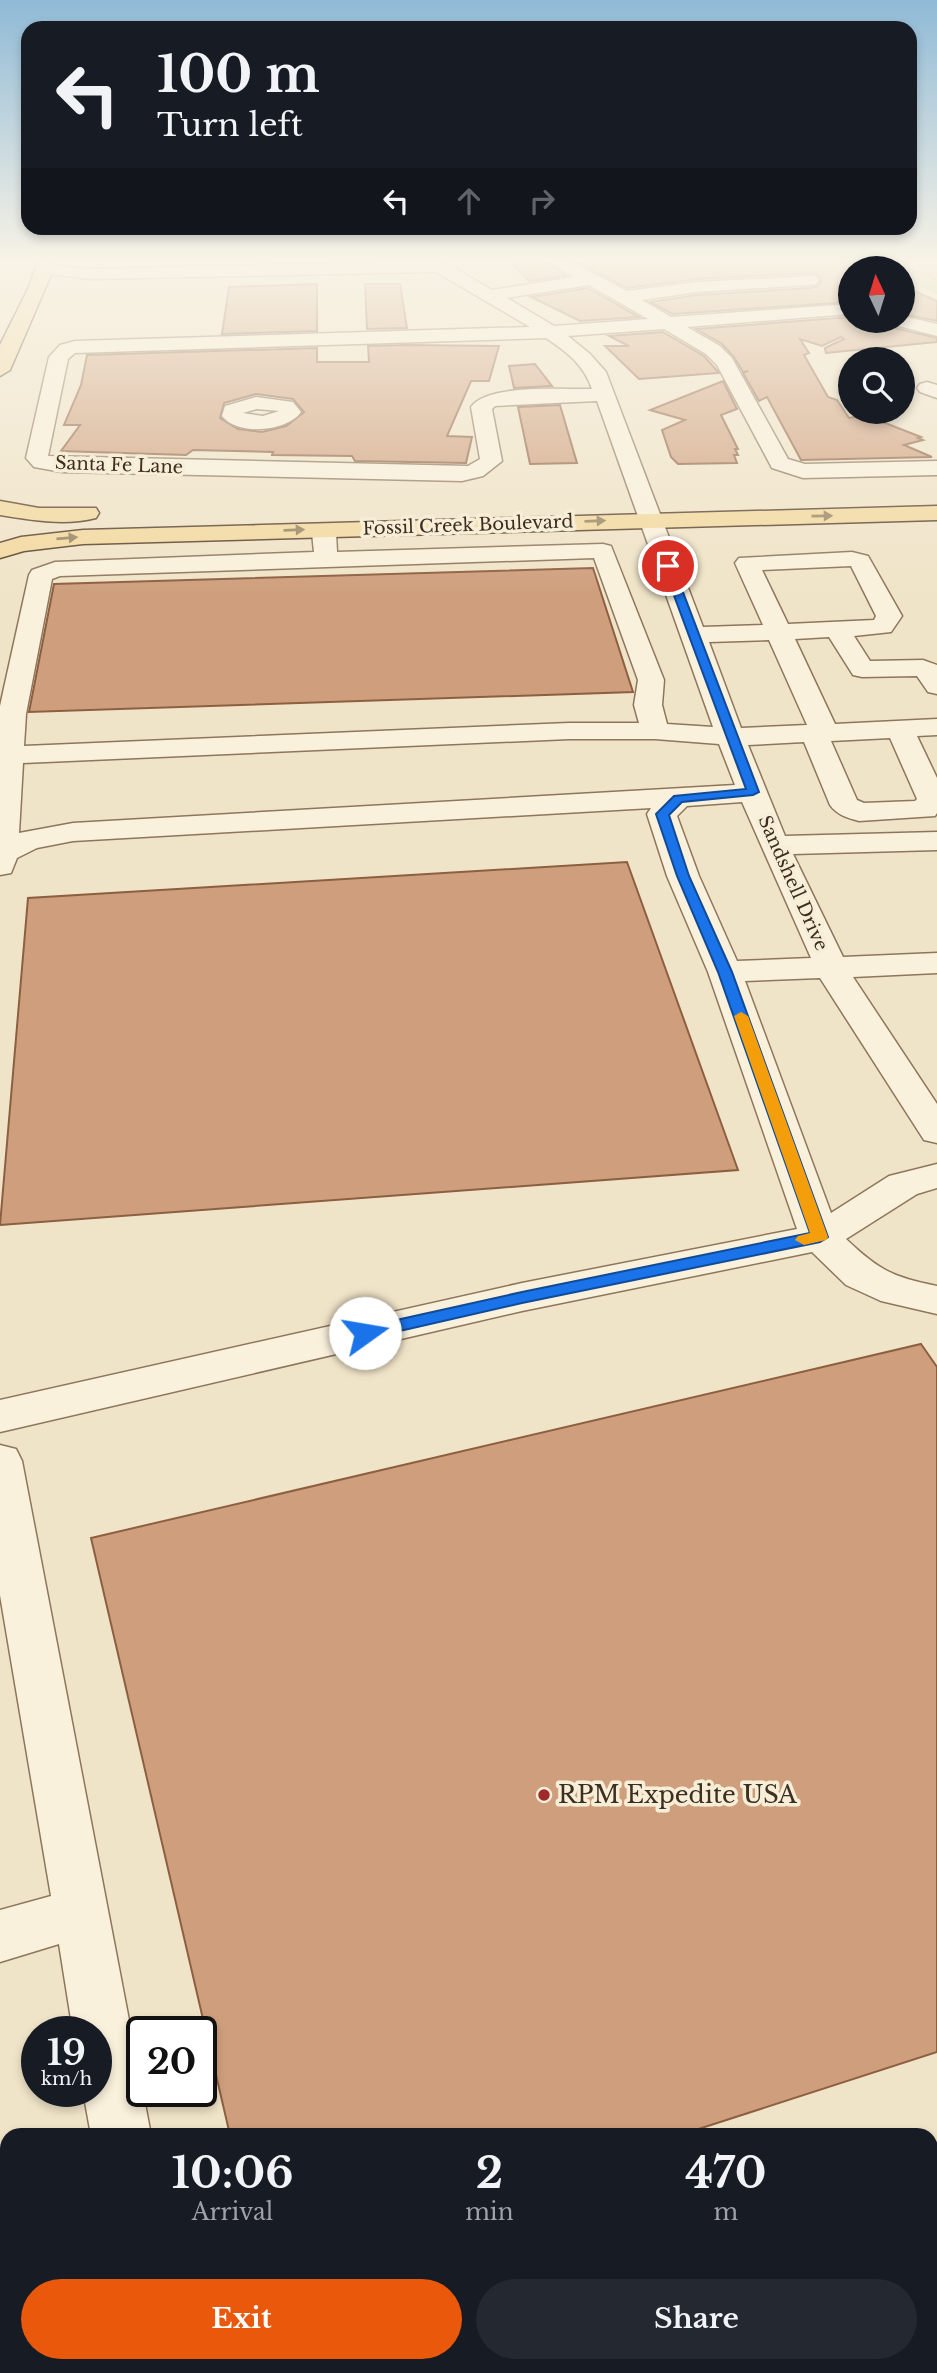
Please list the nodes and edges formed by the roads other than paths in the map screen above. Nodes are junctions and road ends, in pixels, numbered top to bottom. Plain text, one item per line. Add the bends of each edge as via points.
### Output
1 (56, 372) edge
2 (594, 372) edge
3 (730, 372) edge
4 (606, 401) junction
5 (256, 423) dead end
6 (237, 468) junction
7 (879, 469) junction
8 (931, 476) edge
9 (891, 489) junction
10 (790, 492) dead end
11 (670, 494) dead end
12 (617, 496) dead end
13 (647, 507) junction
14 (0, 508) edge
15 (109, 512) dead end
16 (937, 513) edge
17 (324, 530) junction
18 (0, 551) edge
19 (327, 559) junction
20 (837, 629) junction
21 (778, 632) junction
22 (694, 635) junction
23 (937, 686) edge
24 (937, 727) edge
25 (900, 729) junction
26 (655, 731) junction
27 (820, 733) junction
28 (731, 737) junction
29 (9, 755) junction
30 (753, 792) junction
31 (679, 798) junction
32 (937, 841) edge
33 (774, 845) junction
34 (1, 860) edge
35 (937, 962) edge
36 (831, 966) junction
37 (725, 972) junction
38 (937, 1132) edge
39 (937, 1176) edge
40 (820, 1237) junction
41 (937, 1300) edge
42 (0, 1416) edge
43 (0, 1461) edge
44 (82, 1912) junction
45 (0, 1936) edge
46 (120, 2128) edge

1 - 6 street, Santa Fe Lane via 37,453 42,462
2 - 4 street, Sandshell Drive
3 - 7 street via 780,463 803,471
4 - 6 street, Santa Fe Lane via 481,409 491,461 475,471 444,475
4 - 13 street, Sandshell Drive
5 - 6 street
7 - 8 street
7 - 9 street
8 - 9 main road
9 - 10 main road
11 - 13 main road, Fossil Creek Boulevard
12 - 13 main road, Fossil Creek Boulevard
13 -> 16 main road, Fossil Creek Boulevard
17 -> 13 main road, Fossil Creek Boulevard
13 - 22 street, Sandshell Drive
14 - 15 main road via 39,515
18 -> 17 main road, Fossil Creek Boulevard via 83,537
17 - 19 street
19 - 26 street via 603,551 651,680 648,705
19 - 29 street via 84,566 41,575 12,713
20 - 21 street
20 - 21 street via 882,627 889,616 860,561 747,563
20 - 23 street via 862,669 923,668
21 - 22 street
21 - 27 street
22 - 28 street, Sandshell Drive
24 - 25 street
25 - 27 street
25 - 27 street via 932,799 923,810 859,812 845,805
26 - 28 street
26 - 29 street
27 - 28 street
28 - 30 street, Sandshell Drive
29 - 34 street
30 - 31 street
30 - 33 street, Sandshell Drive
31 - 34 street via 73,832 28,840
31 - 37 street via 662,814
32 - 33 street
33 - 36 street, Sandshell Drive
35 - 36 street
36 - 37 street
36 - 38 street, Sandshell Drive
37 - 40 street
39 - 40 street via 903,1185
40 - 41 street via 860,1275 895,1291
40 - 42 street via 522,1297
43 - 44 street
44 - 45 street
44 - 46 street

